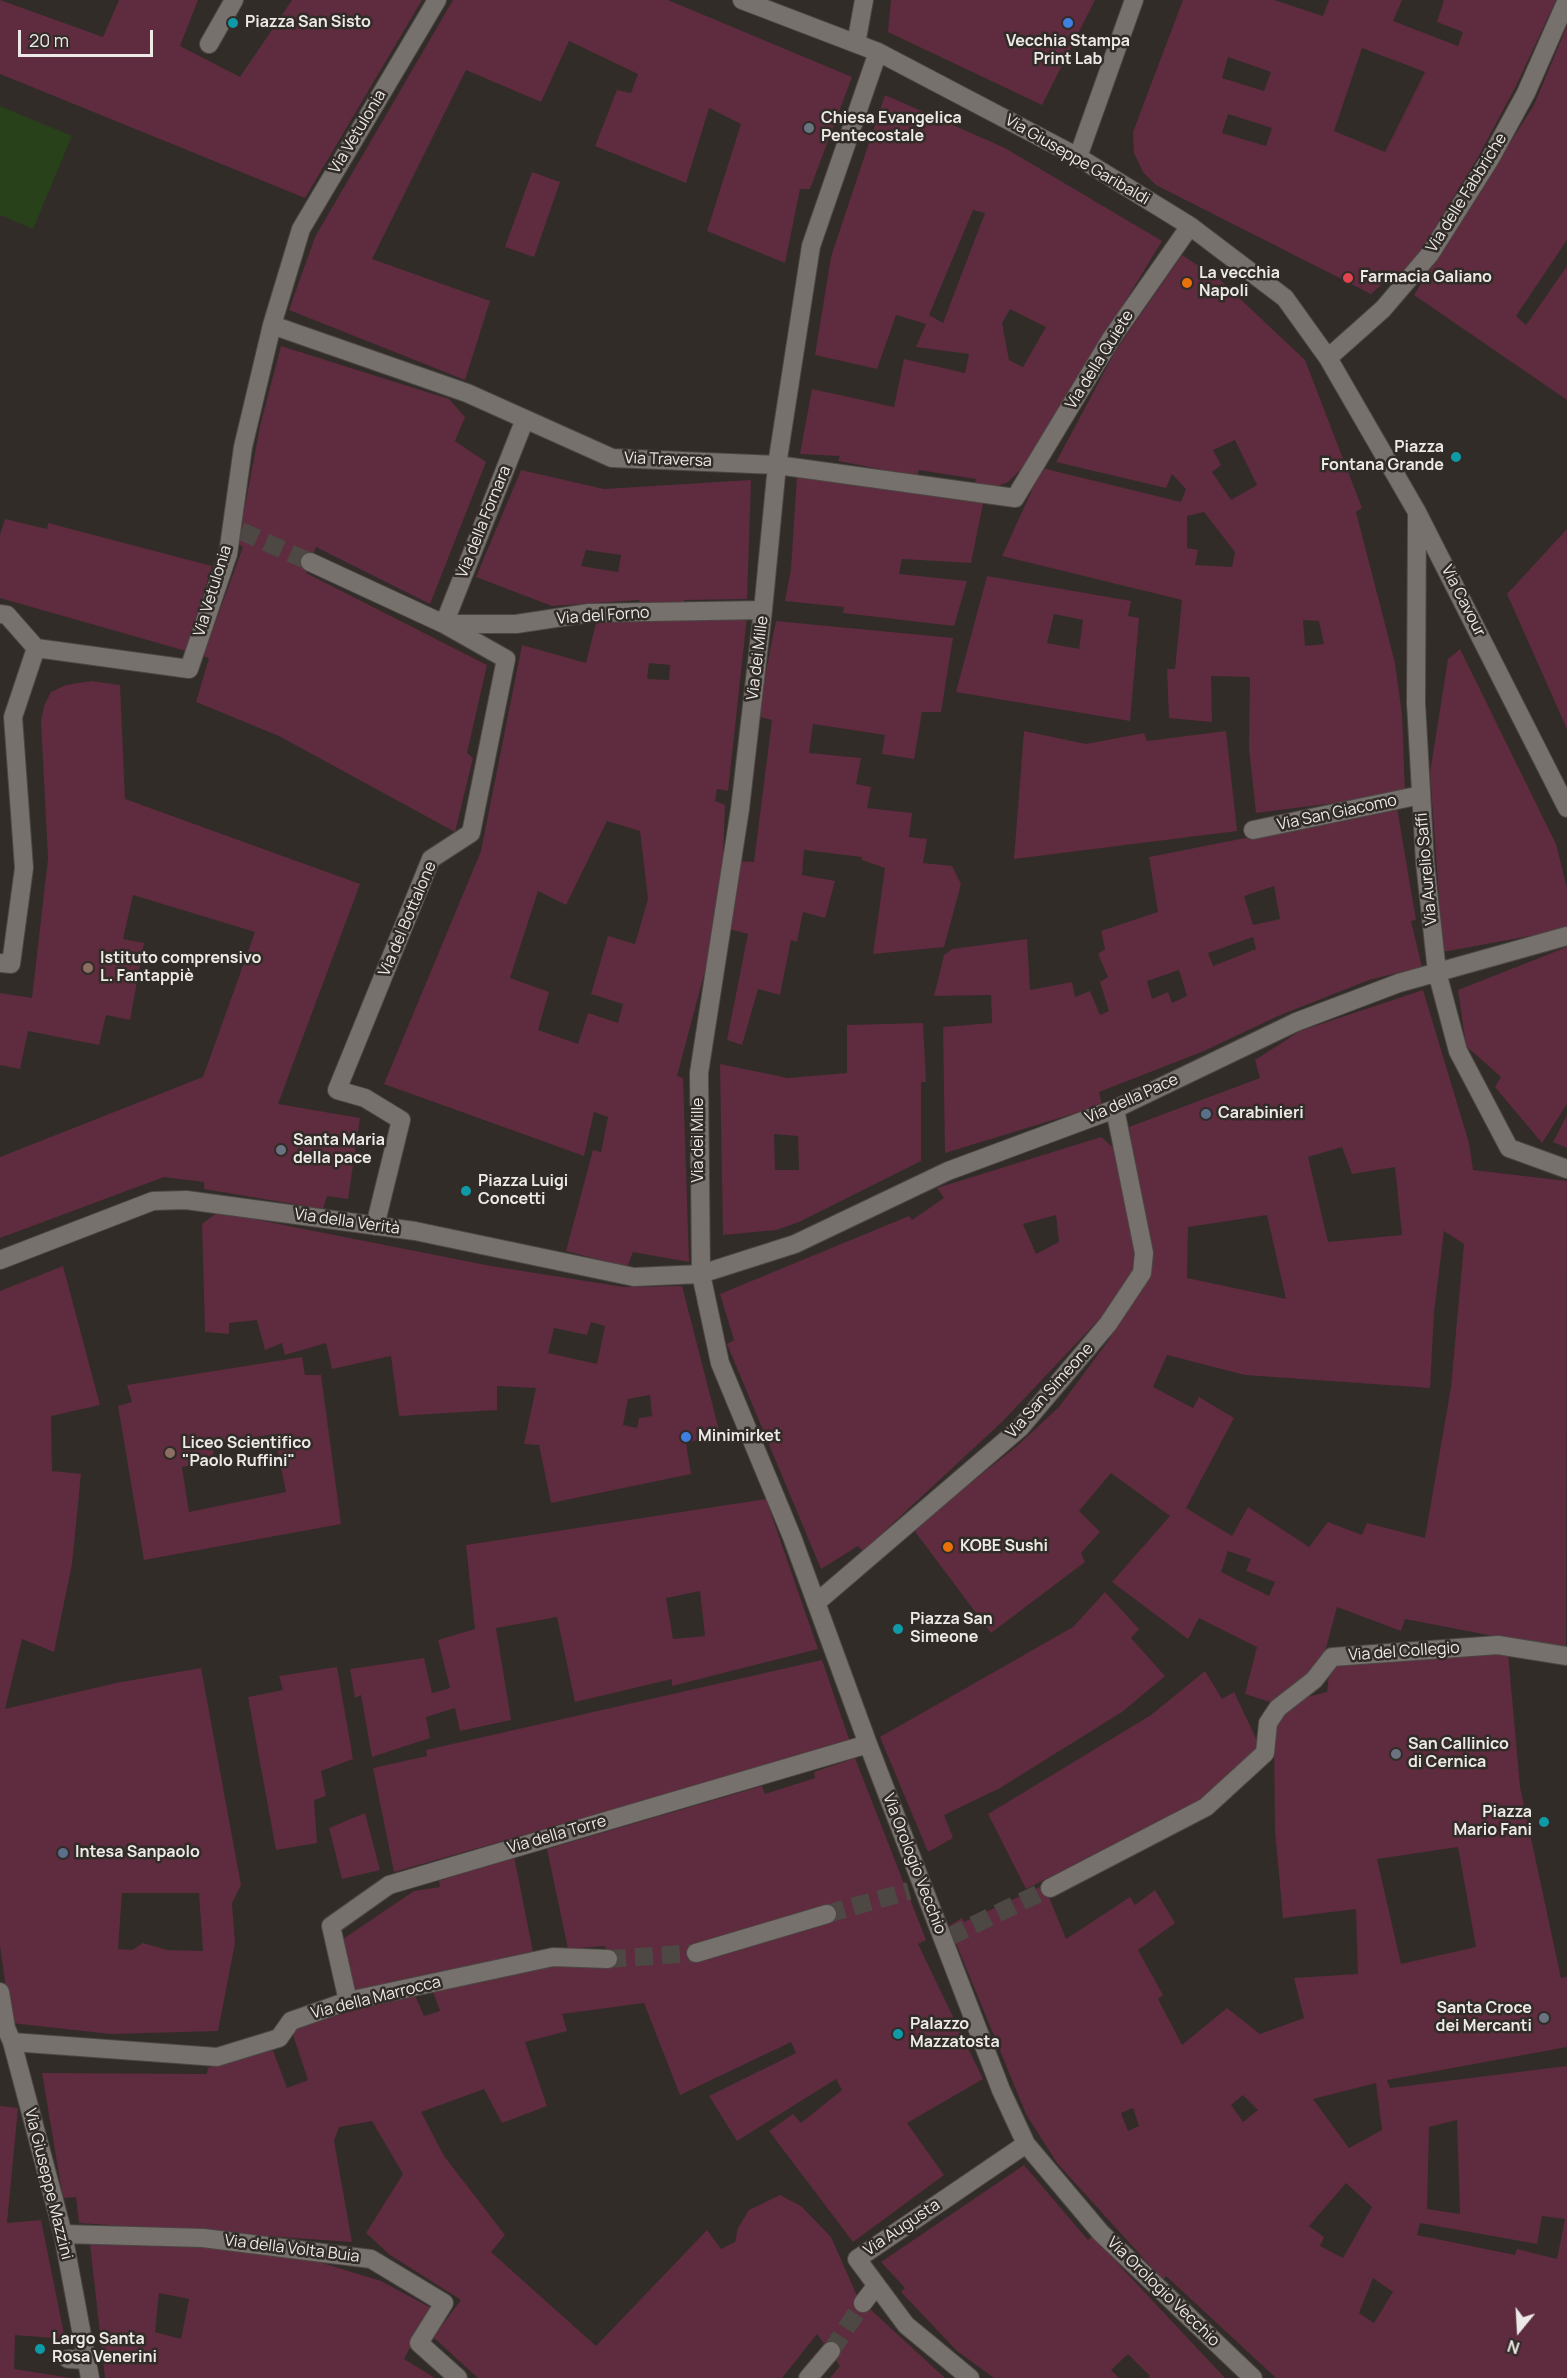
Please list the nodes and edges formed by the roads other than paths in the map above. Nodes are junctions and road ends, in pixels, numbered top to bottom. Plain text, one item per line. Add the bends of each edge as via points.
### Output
1 (234, 0) edge
2 (437, 0) edge
3 (742, 0) edge
4 (864, 0) edge
5 (1134, 0) edge
6 (1567, 0) edge
7 (209, 44) dead end
8 (856, 44) junction
9 (878, 52) junction
10 (1078, 157) junction
11 (1190, 226) junction
12 (272, 326) junction
13 (1328, 358) junction
14 (1353, 398) joint
15 (525, 419) junction
16 (777, 465) junction
17 (1015, 498) joint
18 (1417, 512) junction
19 (310, 562) tunnel mouth
20 (764, 610) junction
21 (0, 614) edge
22 (444, 624) junction
23 (36, 648) junction
24 (1421, 795) junction
25 (1567, 808) edge
26 (1253, 830) dead end
27 (1567, 936) edge
28 (0, 963) edge
29 (1437, 972) junction
30 (1115, 1109) junction
31 (1567, 1169) edge
32 (375, 1226) junction
33 (0, 1260) edge
34 (701, 1274) junction
35 (816, 1603) junction
36 (1567, 1656) edge
37 (868, 1744) junction
38 (1050, 1888) tunnel mouth
39 (827, 1914) tunnel mouth
40 (696, 1953) tunnel mouth
41 (608, 1959) tunnel mouth
42 (0, 1992) edge
43 (348, 2001) junction
44 (6, 2033) edge
45 (1026, 2144) junction
46 (63, 2234) junction
47 (876, 2286) junction
48 (863, 2303) tunnel mouth
49 (831, 2351) tunnel mouth
50 (82, 2366) edge
51 (1248, 2376) edge
52 (458, 2378) edge
53 (808, 2378) edge
54 (970, 2378) edge

1 - 7 street
2 - 12 street, Via Vetulonia via 301,229
3 - 8 street, Via Giuseppe Garibaldi
4 - 8 street
5 - 10 street
6 - 13 street, Via delle Fabbriche via 1526,93 1430,254 1383,309
8 - 9 street, Via Giuseppe Garibaldi
9 - 10 street, Via Giuseppe Garibaldi
9 - 16 street, Via dei Mille via 811,246
10 - 11 street, Via Giuseppe Garibaldi
11 - 13 street, Via Giuseppe Garibaldi via 1285,298
11 - 17 street, Via della Quiete via 1111,339
12 - 15 street, Via Traversa via 467,393
12 - 23 street, Via Vetulonia via 243,447 236,529 189,669
13 - 14 street, Via Giuseppe Garibaldi
14 - 18 street, Via Cavour
15 - 16 street, Via Traversa via 612,458
15 - 22 street, Via della Fornara
16 - 17 street, Via Traversa
16 - 20 street, Via dei Mille
18 - 24 street, Via Aurelio Saffi via 1416,704
18 - 25 street, Via Cavour
19 - 22 street, Via del Bottalone
20 - 22 street, Via del Forno via 589,613 516,624
20 - 34 street, Via dei Mille via 740,810 699,1072
21 - 23 street via 6,615
22 - 32 street, Via del Bottalone via 506,659 471,833 431,859 337,1090 365,1098 401,1120
23 - 28 street via 13,717 24,868 10,964
24 - 26 street, Via San Giacomo
24 - 29 street, Via Aurelio Saffi
27 - 29 street, Via della Pace
29 - 30 street, Via della Pace via 1296,1022
29 - 31 street, Via Aurelio Saffi via 1458,1052 1509,1148
30 - 34 street, Via della Pace via 948,1171 795,1244
30 - 35 street, Via San Simeone via 1144,1253 1142,1273 1108,1324 1020,1428
32 - 33 street, Via della Verità via 186,1200 153,1201
32 - 34 street, Via della Verità via 416,1231 634,1277
34 - 35 street, Via Orologio Vecchio via 720,1363
35 - 37 street, Via Orologio Vecchio
36 - 38 street, Via del Collegio via 1498,1645 1332,1657 1314,1680 1278,1708 1268,1723 1265,1753 1206,1807
37 - 43 street, Via della Torre via 389,1885 330,1926
37 - 45 street, Via Orologio Vecchio via 916,1888 946,1938 1001,2090
39 - 40 street
41 - 43 street, Via della Marrocca via 553,1957
42 - 44 street, Via Giuseppe Mazzini
43 - 44 street, Via della Marrocca via 291,2020 279,2038 217,2057
44 - 46 street, Via Giuseppe Mazzini
45 - 47 street, Via Augusta via 856,2259
45 - 51 street, Via Orologio Vecchio via 1101,2234
46 - 50 street, Via Giuseppe Mazzini
46 - 52 street, Via della Volta Buia via 203,2238 371,2259 444,2303 419,2343
47 - 48 street
47 - 54 street, Via Augusta via 906,2325
49 - 53 street

